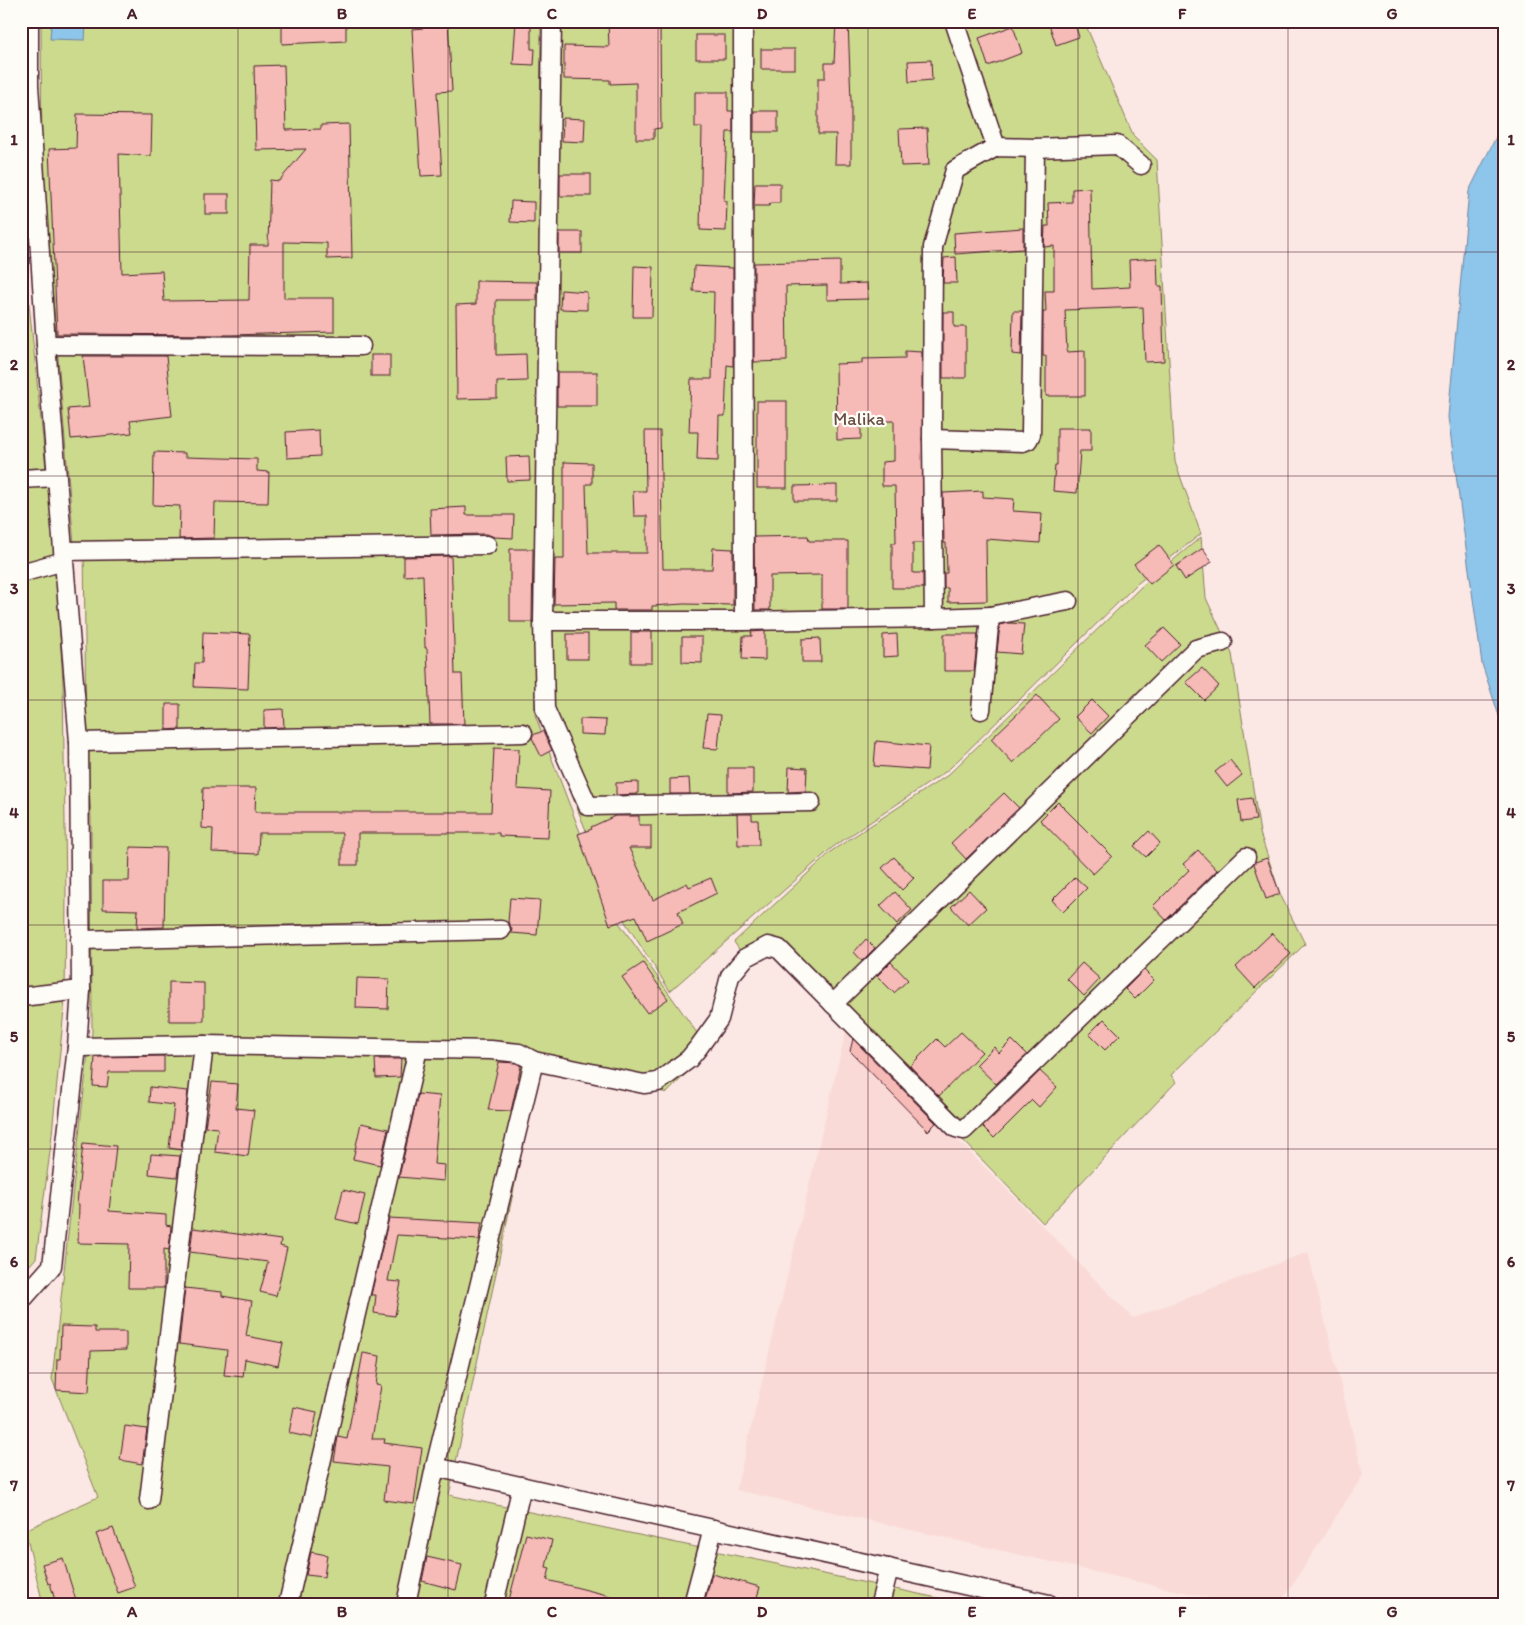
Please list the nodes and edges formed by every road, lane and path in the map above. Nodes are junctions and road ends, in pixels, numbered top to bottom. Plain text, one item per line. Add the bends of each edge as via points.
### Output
1 (29, 21) edge
2 (552, 21) edge
3 (743, 21) edge
4 (954, 21) edge
5 (996, 147) junction
6 (1035, 148) junction
7 (1141, 165) dead end
8 (46, 345) junction
9 (361, 346) dead end
10 (932, 439) junction
11 (57, 477) junction
12 (21, 479) edge
13 (488, 545) dead end
14 (64, 556) junction
15 (21, 573) edge
16 (1068, 601) dead end
17 (990, 616) junction
18 (934, 618) junction
19 (543, 621) junction
20 (744, 621) junction
21 (1223, 642) dead end
22 (981, 710) dead end
23 (523, 733) dead end
24 (79, 742) junction
25 (811, 802) dead end
26 (1246, 858) dead end
27 (501, 930) dead end
28 (80, 940) junction
29 (81, 990) junction
30 (21, 997) edge
31 (833, 1004) junction
32 (204, 1045) junction
33 (77, 1047) junction
34 (418, 1049) junction
35 (534, 1061) junction
36 (21, 1301) edge
37 (435, 1467) junction
38 (522, 1486) junction
39 (149, 1500) dead end
40 (713, 1529) junction
41 (889, 1568) junction
42 (288, 1604) edge
43 (406, 1604) edge
44 (494, 1604) edge
45 (693, 1604) edge
46 (880, 1604) edge
47 (1049, 1604) edge

1 - 8 street via 29,85
2 - 19 street
3 - 20 street
4 - 5 street
5 - 6 street
5 - 10 street via 955,170 933,247
6 - 7 street via 1117,145
6 - 10 street via 1031,434 1023,442
8 - 9 street
8 - 11 street
10 - 18 street
11 - 12 street
11 - 14 street
13 - 14 street
14 - 15 street
14 - 24 street
16 - 17 street
17 - 18 street
17 - 22 street
18 - 20 street
19 - 20 street
19 - 25 street via 546,709 588,806
21 - 31 street via 1196,649
23 - 24 street
24 - 28 street
26 - 31 street via 964,1130 956,1128
27 - 28 street
28 - 29 street
29 - 30 street
29 - 33 street
31 - 35 street via 779,949 768,946 745,958 730,976 719,1018 689,1059 658,1082 644,1084
32 - 33 street
32 - 34 street
32 - 39 street
33 - 36 street via 52,1266
34 - 35 street via 491,1050 519,1053
34 - 42 street
35 - 37 street
37 - 38 street
37 - 43 street
38 - 40 street
38 - 44 street
40 - 41 street
40 - 45 street
41 - 46 street
41 - 47 street

